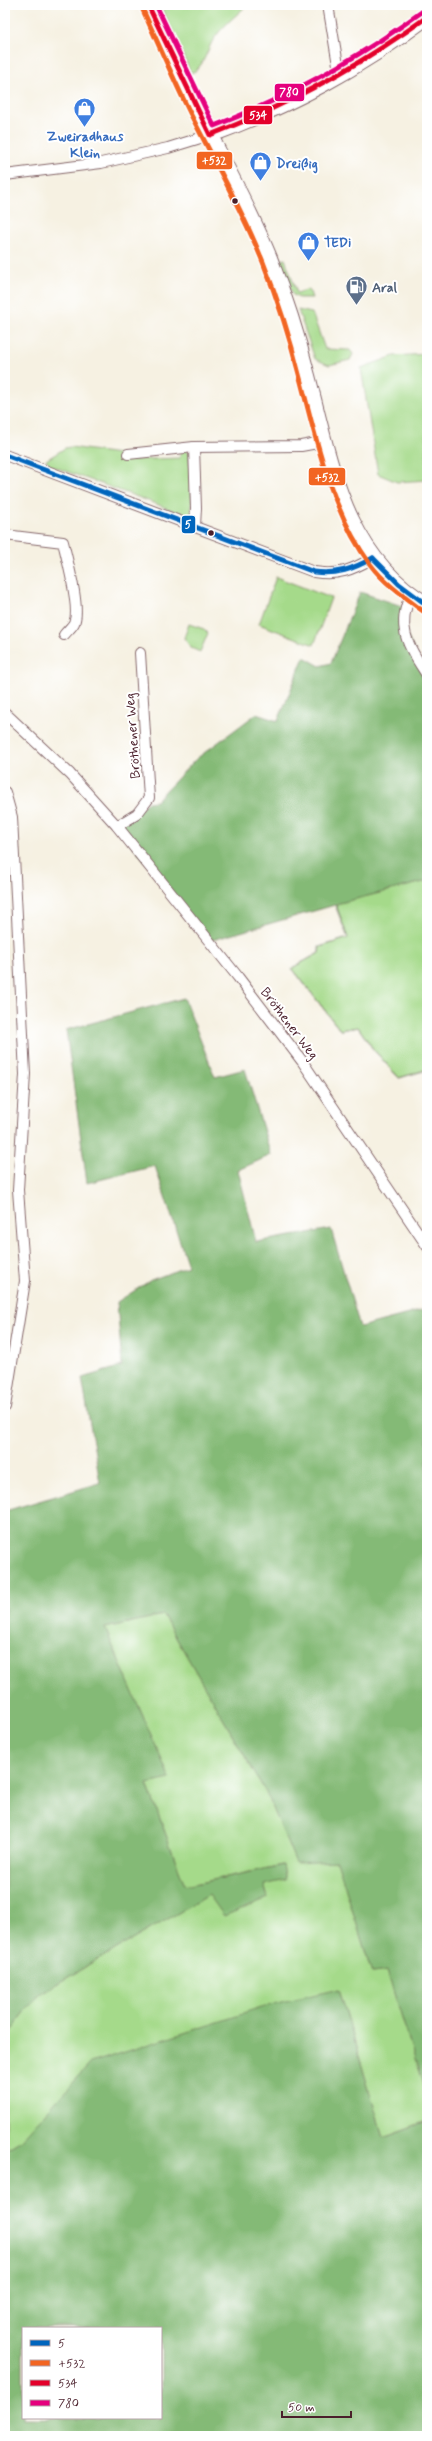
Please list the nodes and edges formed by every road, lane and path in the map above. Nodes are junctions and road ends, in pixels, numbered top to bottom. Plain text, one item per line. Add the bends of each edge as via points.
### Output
1 (148, 5) edge
2 (328, 5) edge
3 (427, 17) edge
4 (340, 77) junction
5 (210, 135) junction
6 (5, 175) edge
7 (323, 442) junction
8 (194, 447) junction
9 (5, 454) edge
10 (128, 454) dead end
11 (195, 526) junction
12 (5, 535) edge
13 (373, 558) junction
14 (411, 594) junction
15 (427, 605) edge
16 (64, 635) dead end
17 (140, 653) dead end
18 (427, 675) edge
19 (5, 713) edge
20 (5, 792) edge
21 (117, 826) junction
22 (427, 1246) edge
23 (5, 1407) edge

1 - 5 main road
2 - 4 street
3 - 4 main road
4 - 5 main road
5 - 6 street via 168,148 101,163
5 - 7 main road via 255,227 282,290
7 - 8 street via 301,446
7 - 13 main road via 342,505 362,544
8 - 10 street
8 - 11 street
9 - 11 street
11 - 13 street via 302,568 327,574 352,570
12 - 16 street via 63,542 72,577 76,611 74,622
13 - 14 main road
14 - 15 main road
14 - 18 street via 405,607 404,630 409,647
17 - 21 street, Bröthener Weg via 149,798 137,814
19 - 21 street, Bröthener Weg via 70,774
20 - 23 street via 12,817 25,1074 18,1190 26,1281
21 - 22 street, Bröthener Weg via 302,1061

